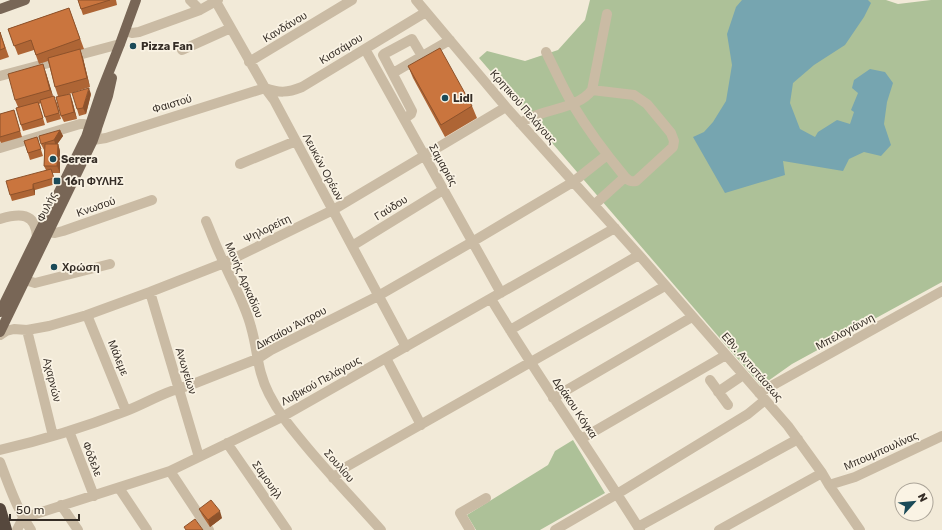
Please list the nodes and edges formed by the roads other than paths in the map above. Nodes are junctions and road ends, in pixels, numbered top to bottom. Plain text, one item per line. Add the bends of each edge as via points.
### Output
1 (25, 0) edge
2 (136, 0) edge
3 (190, 0) edge
4 (217, 0) edge
5 (352, 0) edge
6 (416, 0) edge
7 (0, 9) edge
8 (200, 10) junction
9 (426, 12) junction
10 (607, 14) dead end
11 (231, 28) junction
12 (125, 31) junction
13 (450, 40) junction
14 (120, 44) junction
15 (365, 49) junction
16 (182, 50) dead end
17 (546, 52) dead end
18 (422, 56) junction
19 (250, 62) junction
20 (393, 73) junction
21 (0, 76) edge
22 (265, 88) junction
23 (592, 90) junction
24 (572, 103) junction
25 (506, 107) junction
26 (404, 119) junction
27 (520, 123) junction
28 (91, 134) junction
29 (296, 140) junction
30 (0, 148) edge
31 (607, 155) junction
32 (425, 156) junction
33 (240, 164) dead end
34 (625, 177) junction
35 (573, 182) junction
36 (443, 190) junction
37 (152, 200) dead end
38 (594, 205) junction
39 (333, 210) junction
40 (0, 219) edge
41 (206, 221) dead end
42 (615, 228) junction
43 (48, 232) junction
44 (37, 237) junction
45 (472, 242) junction
46 (352, 246) junction
47 (639, 255) junction
48 (224, 263) junction
49 (110, 264) dead end
50 (25, 280) junction
51 (665, 286) junction
52 (942, 291) edge
53 (150, 292) junction
54 (501, 293) junction
55 (378, 296) junction
56 (491, 299) junction
57 (13, 306) junction
58 (0, 312) edge
59 (87, 315) junction
60 (692, 317) junction
61 (24, 330) junction
62 (510, 330) junction
63 (0, 333) edge
64 (406, 347) junction
65 (726, 356) junction
66 (386, 358) junction
67 (257, 359) junction
68 (530, 362) junction
69 (743, 375) junction
70 (710, 380) dead end
71 (178, 388) junction
72 (718, 392) junction
73 (762, 396) junction
74 (553, 398) junction
75 (728, 405) dead end
76 (126, 411) junction
77 (282, 417) junction
78 (421, 425) junction
79 (69, 431) junction
80 (53, 436) junction
81 (942, 436) edge
82 (581, 439) junction
83 (798, 439) junction
84 (227, 444) junction
85 (0, 450) edge
86 (199, 457) junction
87 (0, 462) edge
88 (170, 471) junction
89 (822, 474) junction
90 (333, 478) junction
91 (829, 485) junction
92 (119, 488) junction
93 (617, 494) junction
94 (94, 496) junction
95 (486, 498) dead end
96 (61, 505) junction
97 (0, 509) edge
98 (22, 518) junction
99 (375, 528) edge
100 (639, 528) edge
101 (6, 530) edge
102 (17, 530) edge
103 (31, 530) edge
104 (78, 530) edge
105 (146, 530) edge
106 (209, 530) edge
107 (287, 530) edge
108 (470, 530) edge
109 (555, 530) edge
110 (719, 530) edge
111 (860, 530) edge

1 - 7 main road
2 - 12 main road, Φυλής
3 - 8 street
4 - 8 street
4 - 11 street, Λευκών Ορέων
5 - 19 street, Κανδάνου
6 - 9 street, Κρητικού Πελάγους
8 - 12 street via 139,32
9 - 13 street, Κρητικού Πελάγους
9 - 15 street, Κισσάμου
10 - 23 street
11 - 16 street
11 - 19 street, Λευκών Ορέων
12 - 14 main road, Φυλής
13 - 18 street
13 - 25 street, Κρητικού Πελάγους
14 - 21 street
14 - 28 main road, Φυλής via 108,96
15 - 22 street, Κισσάμου via 290,92
15 - 26 street, Σαμαριάς
17 - 24 street
18 - 20 street
18 - 20 street via 412,39 391,50 384,55
19 - 22 street, Λευκών Ορέων
20 - 26 street via 412,111
22 - 28 street, Φαιστού via 106,138
22 - 29 street, Λευκών Ορέων
23 - 24 street
23 - 34 street via 634,95 647,104 671,133 673,147 636,181 632,182
24 - 27 street
24 - 31 street
25 - 27 street, Κρητικού Πελάγους
25 - 32 street, Ψηλορείτη
26 - 32 street, Σαμαριάς
27 - 35 street, Κρητικού Πελάγους
28 - 30 street, Φαιστού via 84,124 77,125
28 - 43 main road, Φυλής
28 - 44 main road, Φυλής
29 - 33 street
29 - 39 street, Λευκών Ορέων
31 - 34 street
31 - 35 street, Δικταίου Άντρου
32 - 36 street, Σαμαριάς
32 - 39 street, Ψηλορείτη
34 - 38 street
35 - 38 street, Κρητικού Πελάγους
35 - 45 street, Δικταίου Άντρου
36 - 45 street, Σαμαριάς
36 - 46 street, Γαύδου
37 - 43 street, Κνωσού via 63,231
38 - 42 street, Κρητικού Πελάγους
39 - 46 street, Λευκών Ορέων
39 - 48 street, Ψηλορείτη
40 - 44 street via 15,214 24,216 34,224
41 - 48 street, Μονής Αρκαδίου
42 - 47 street, Εθν. Αντιστάσεως
42 - 54 street, Λυβικού Πελάγους
43 - 50 main road, Φυλής
44 - 58 main road, Φυλής
45 - 54 street, Σαμαριάς
45 - 55 street, Δικταίου Άντρου
46 - 55 street, Λευκών Ορέων
47 - 51 street, Εθν. Αντιστάσεως
47 - 62 street
48 - 53 street, Ψηλορείτη
48 - 67 street, Μονής Αρκαδίου via 246,310
49 - 50 street via 35,283
50 - 57 main road, Φυλής
51 - 60 street, Εθν. Αντιστάσεως
51 - 68 street
52 - 73 street, Μπελογιάννη
53 - 59 street, Ψηλορείτη
53 - 71 street, Ανωγείων
54 - 56 street, Λυβικού Πελάγους
55 - 64 street, Λευκών Ορέων
55 - 67 street, Δικταίου Άντρου
56 - 62 street, Δράκου Κόγκα
56 - 64 street, Λυβικού Πελάγους
57 - 61 street via 12,319
57 - 63 main road, Φυλής
59 - 61 street, Ψηλορείτη
59 - 76 street, Μάλεμε
60 - 65 street, Εθν. Αντιστάσεως
60 - 74 street
61 - 63 street, Ψηλορείτη via 14,329
61 - 80 street, Αχαρνών
62 - 68 street, Δράκου Κόγκα
64 - 66 street, Λυβικού Πελάγους
65 - 69 street, Εθν. Αντιστάσεως
65 - 82 street
66 - 77 street, Λυβικού Πελάγους
66 - 78 street
67 - 71 street, Δικταίου Άντρου
67 - 77 street, Μονής Αρκαδίου via 262,379
68 - 74 street, Δράκου Κόγκα
68 - 78 street
69 - 72 street
69 - 73 street, Εθν. Αντιστάσεως
70 - 72 street
71 - 76 street, Δικταίου Άντρου
71 - 86 street, Ανωγείων
72 - 75 street
73 - 83 street, Εθν. Αντιστάσεως
73 - 93 street, Μπελογιάννη via 748,414
74 - 82 street, Δράκου Κόγκα
76 - 79 street, Δικταίου Άντρου
77 - 84 street, Λυβικού Πελάγους
77 - 90 street, Σουλίου
78 - 90 street via 346,467
79 - 80 street, Δικταίου Άντρου
79 - 94 street, Φόδελε
80 - 85 street, Δικταίου Άντρου
81 - 91 street, Μπουμπουλίνας via 855,477
82 - 93 street, Δράκου Κόγκα
83 - 89 street, Εθν. Αντιστάσεως
83 - 100 street
84 - 86 street, Λυβικού Πελάγους
84 - 107 street, Σαμουήλ
86 - 88 street, Λυβικού Πελάγους
87 - 98 street
88 - 92 street, Λυβικού Πελάγους
88 - 106 street
89 - 91 street, Εθν. Αντιστάσεως
89 - 110 street
90 - 99 street, Σουλίου
91 - 111 street, Εθν. Αντιστάσεως
92 - 94 street, Λυβικού Πελάγους
92 - 105 street
93 - 100 street, Δράκου Κόγκα
93 - 109 street, Μπελογιάννη
94 - 96 street, Λυβικού Πελάγους
95 - 108 street via 460,514
96 - 98 street, Λυβικού Πελάγους
96 - 104 street
97 - 101 highway
98 - 102 street
98 - 103 street

